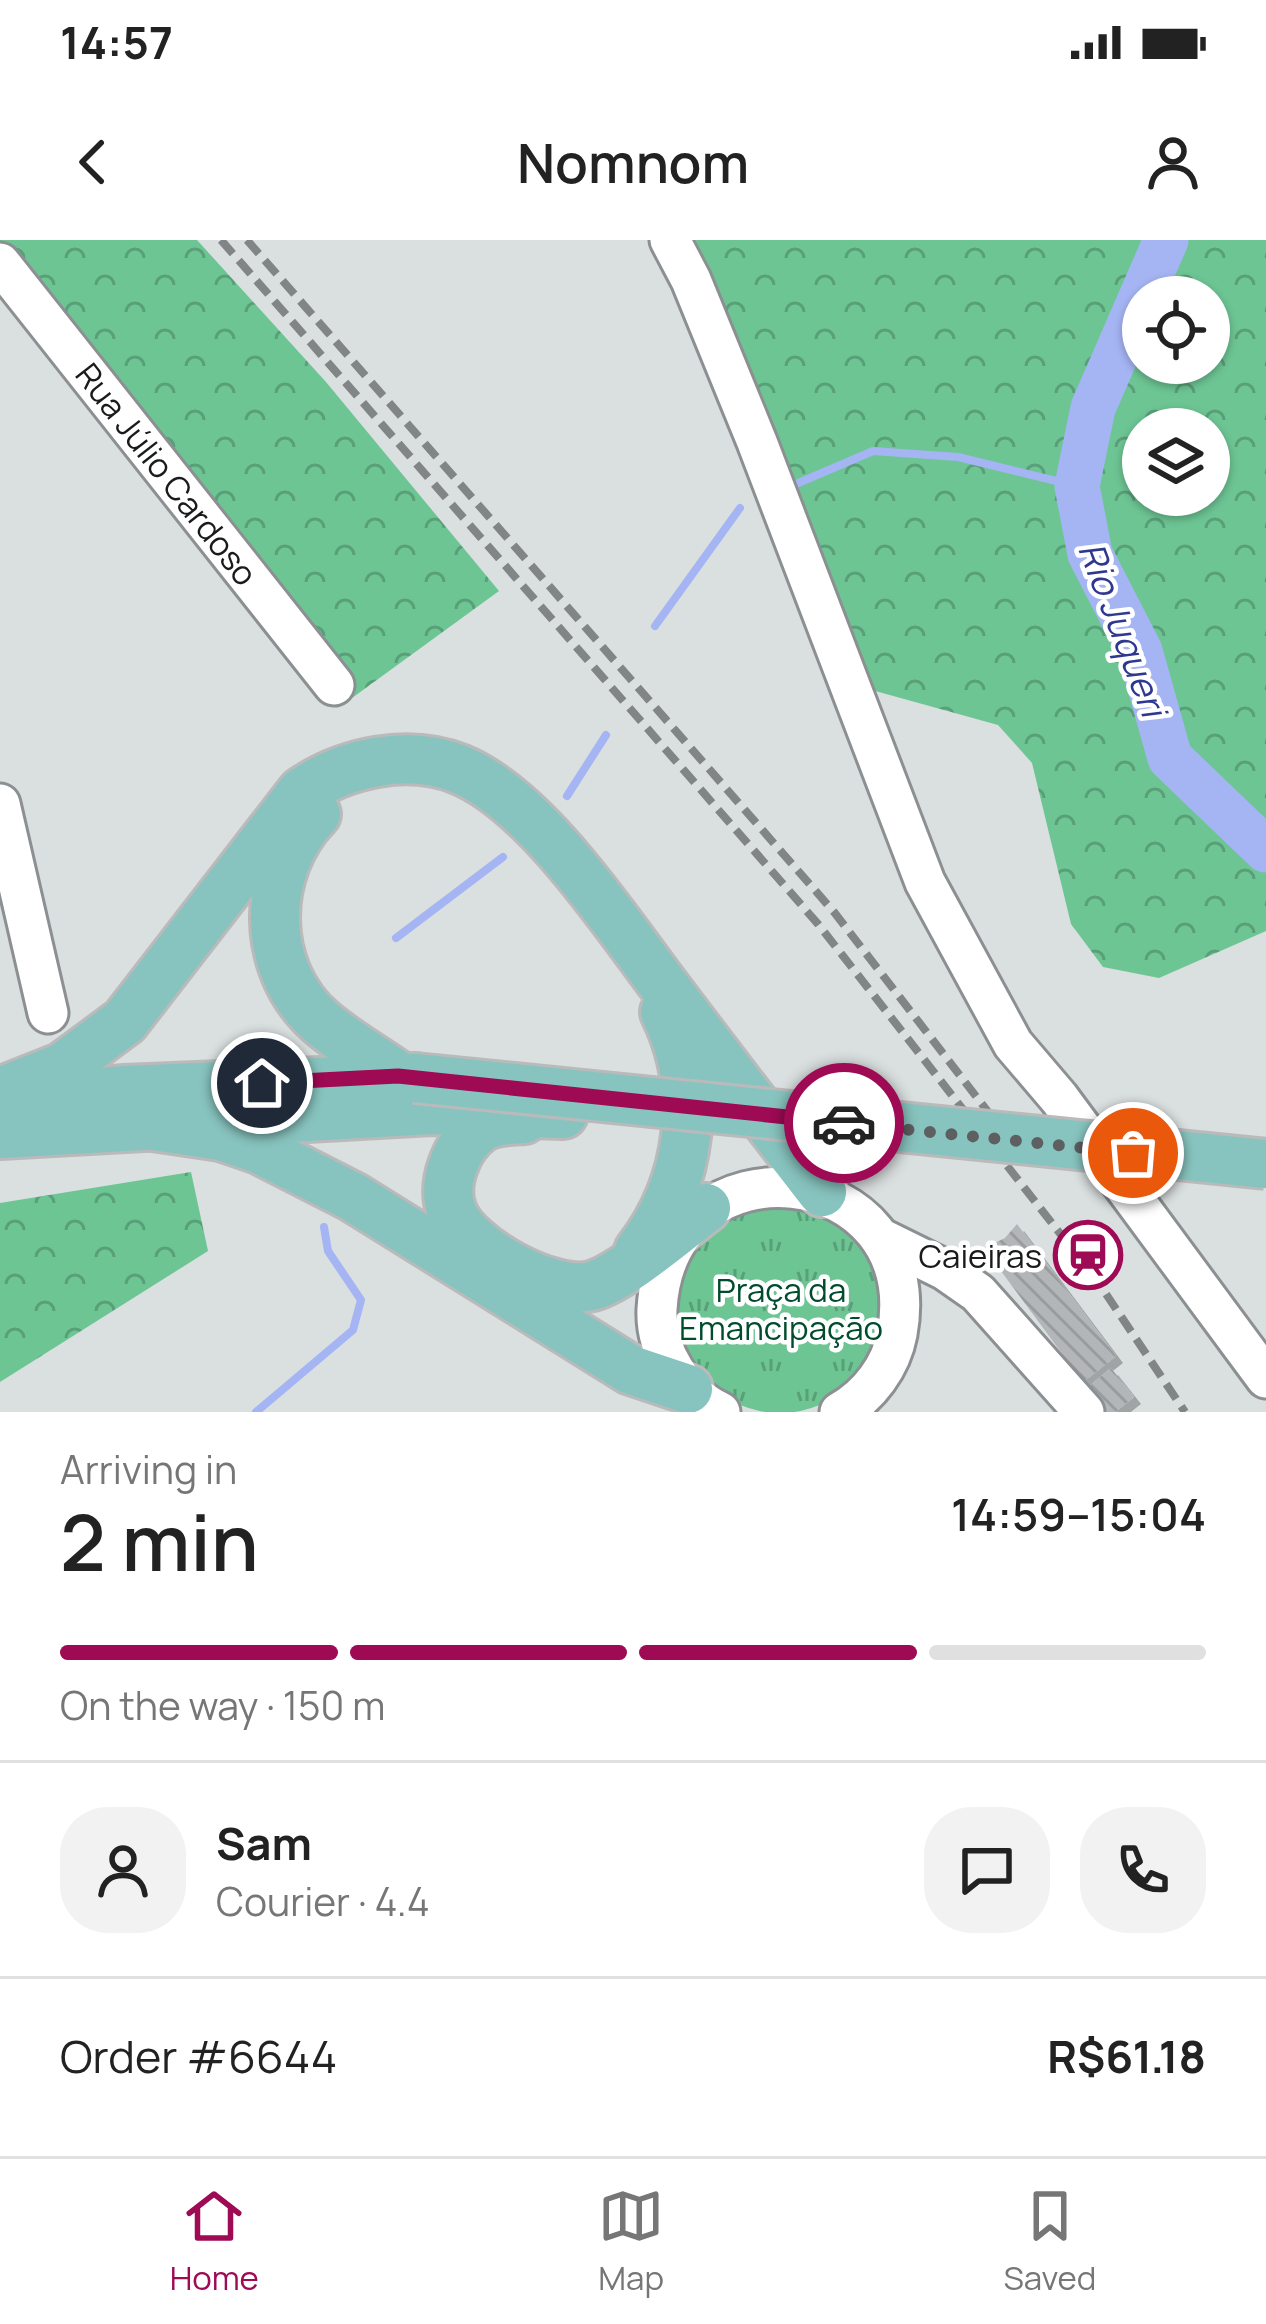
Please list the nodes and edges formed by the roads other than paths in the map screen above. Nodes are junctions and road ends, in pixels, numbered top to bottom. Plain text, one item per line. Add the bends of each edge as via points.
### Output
1 (670, 240) edge
2 (2, 270) edge
3 (334, 685) dead end
4 (381, 763) junction
5 (0, 804) edge
6 (646, 963) junction
7 (49, 1012) dead end
8 (406, 1077) junction
9 (0, 1097) edge
10 (563, 1114) junction
11 (147, 1125) junction
12 (0, 1134) edge
13 (1266, 1165) edge
14 (821, 1192) junction
15 (1266, 1195) edge
16 (666, 1238) junction
17 (880, 1238) junction
18 (894, 1347) junction
19 (1266, 1378) edge
20 (707, 1405) edge
21 (840, 1412) edge
22 (890, 1412) edge
23 (1084, 1412) edge

1 - 19 street via 757,442 925,883 1013,1044
2 - 3 street, Rua Júlio Cardoso
4 - 6 main road via 434,761 503,794
4 - 8 main road via 306,825 286,857 274,928 298,997
4 - 9 main road via 340,770 302,792 125,1022 63,1067
5 - 7 street
6 - 14 main road
6 - 16 main road via 687,1069 685,1141
8 - 9 main road
8 - 13 main road, bridge
10 - 11 main road via 432,1110
10 - 15 main road
10 - 16 main road via 476,1130 449,1176 452,1215 464,1231 563,1288 596,1285
11 - 12 main road
11 - 20 main road via 259,1148 631,1370
14 - 16 street via 782,1184 742,1190
14 - 17 street
16 - 20 street via 657,1315 666,1354
17 - 18 street via 901,1310
17 - 23 street via 978,1293
18 - 21 street via 878,1379
18 - 22 street

